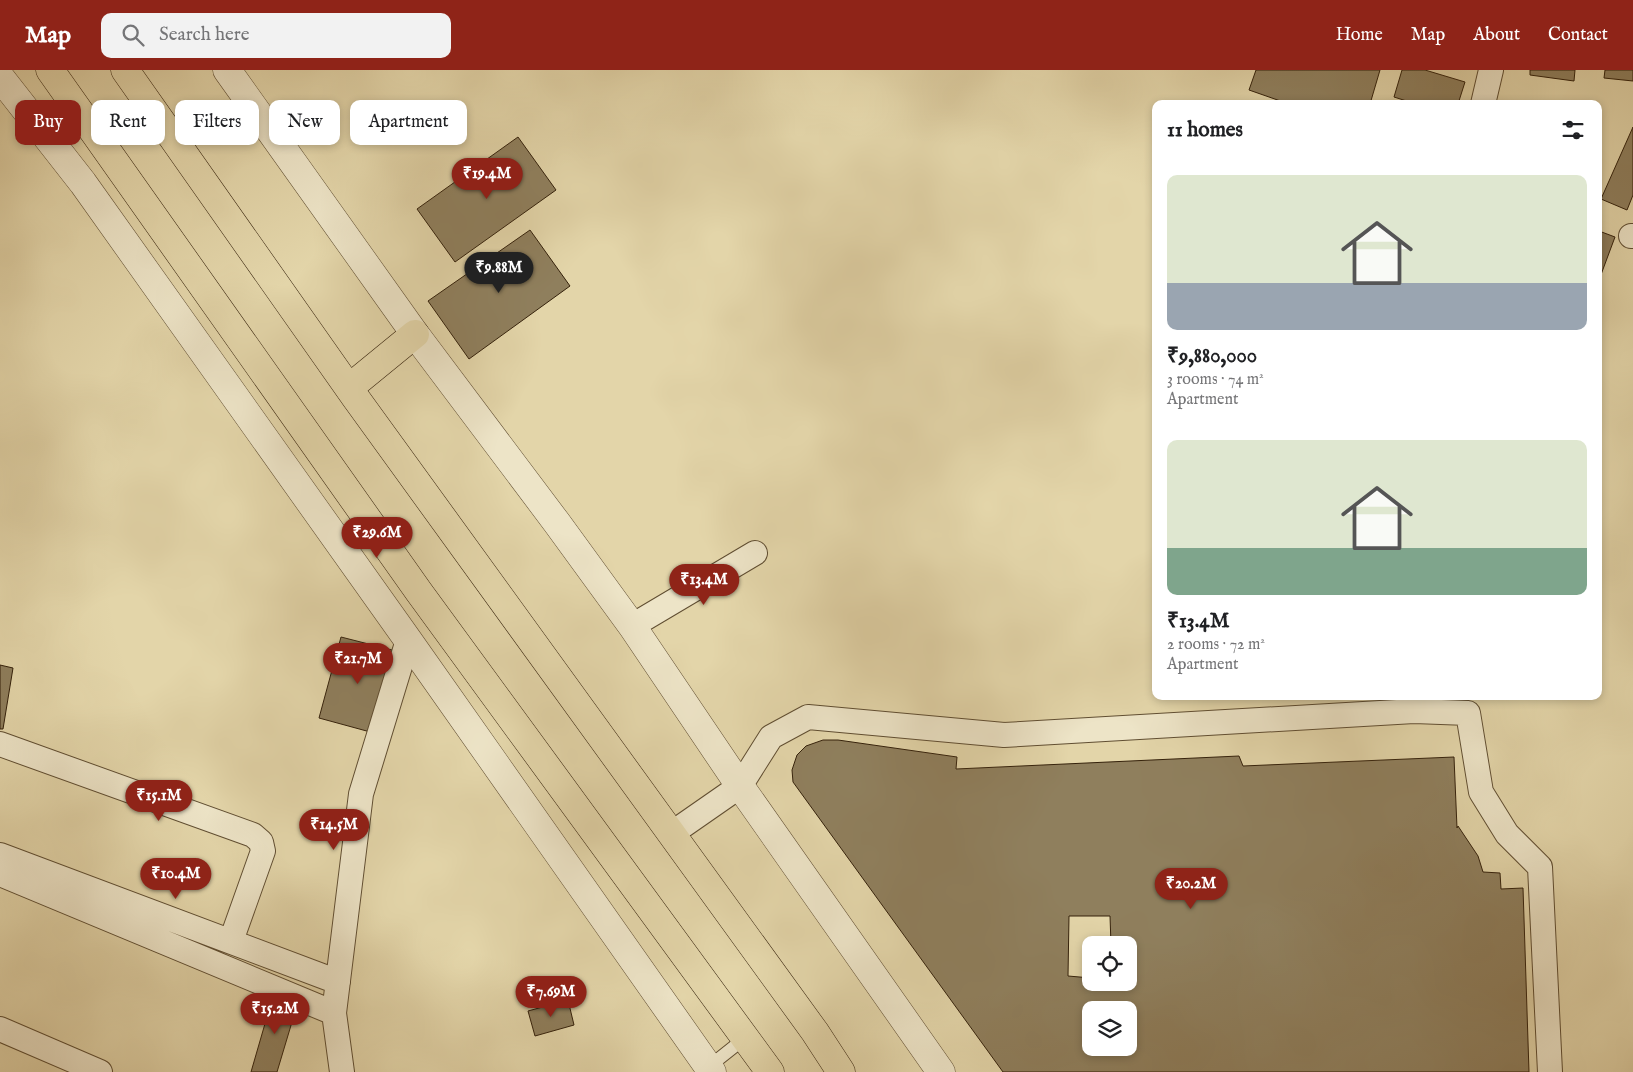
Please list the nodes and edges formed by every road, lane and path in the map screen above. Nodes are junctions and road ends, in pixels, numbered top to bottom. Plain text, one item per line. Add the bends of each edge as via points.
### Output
1 (50, 70) edge
2 (125, 70) edge
3 (227, 70) edge
4 (1491, 70) edge
5 (0, 77) edge
6 (1484, 100) edge
7 (416, 334) junction
8 (349, 388) junction
9 (755, 553) dead end
10 (632, 626) junction
11 (408, 640) junction
12 (0, 744) edge
13 (740, 786) junction
14 (670, 834) junction
15 (0, 855) edge
16 (0, 874) edge
17 (231, 941) junction
18 (338, 982) junction
19 (334, 1013) junction
20 (0, 1029) edge
21 (745, 1038) junction
22 (708, 1070) edge
23 (100, 1072) edge
24 (342, 1072) edge
25 (770, 1072) edge
26 (841, 1072) edge
27 (942, 1072) edge
28 (1550, 1072) edge

1 - 21 main road via 413,584
2 - 8 main road
3 - 7 street
4 - 6 street
5 - 11 street via 83,183
7 - 8 main road
7 - 10 street
8 - 14 main road
9 - 10 street
10 - 13 street
11 - 18 street via 361,794
11 - 22 street
12 - 17 street via 253,835 263,851
13 - 14 street
13 - 27 street
13 - 28 street via 771,738 808,717 1004,735 1414,711 1468,713 1481,792 1507,834 1540,866
14 - 26 main road
15 - 17 street
16 - 19 street
17 - 18 street
18 - 19 street
19 - 24 street
20 - 23 street
21 - 22 lane
21 - 25 main road

